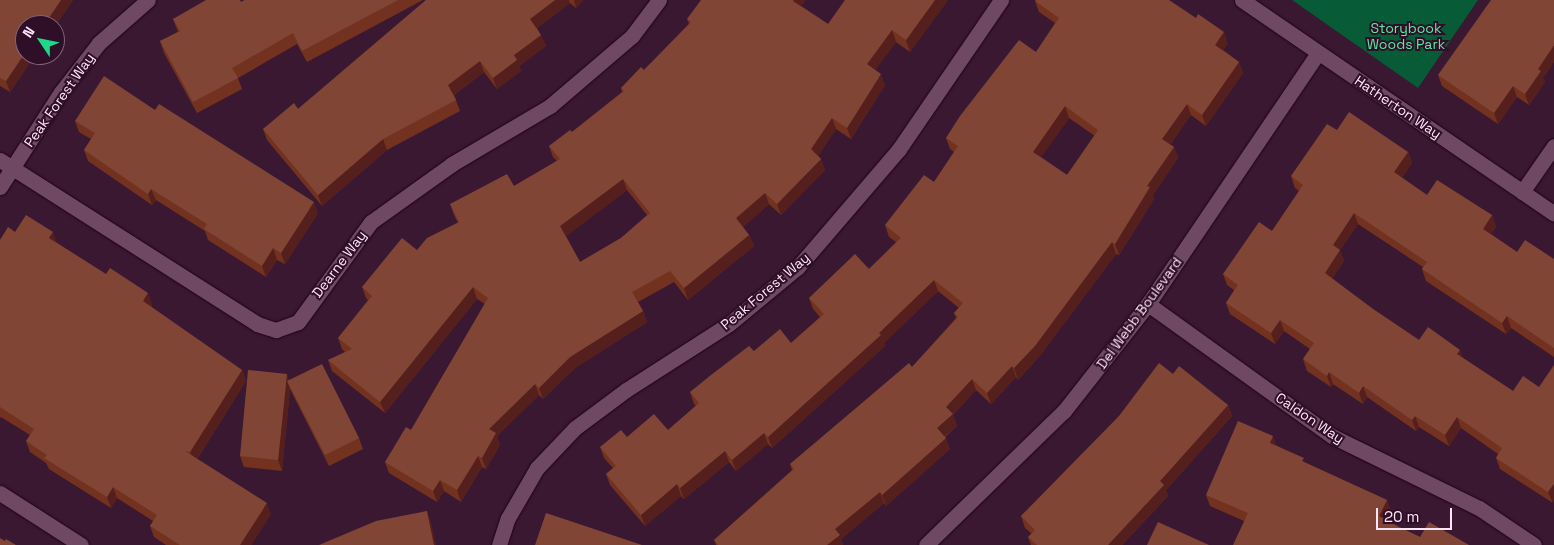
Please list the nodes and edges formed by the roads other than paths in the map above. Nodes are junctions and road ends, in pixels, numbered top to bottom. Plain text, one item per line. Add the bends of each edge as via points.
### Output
1 (148, 0) edge
2 (660, 0) edge
3 (1001, 0) edge
4 (1242, 0) edge
5 (1318, 53) junction
6 (1554, 146) edge
7 (6, 164) edge
8 (0, 187) edge
9 (1522, 192) junction
10 (1554, 214) edge
11 (1148, 304) junction
12 (0, 493) edge
13 (936, 542) edge
14 (81, 545) edge
15 (499, 545) edge
16 (1534, 545) edge

1 - 7 street, Peak Forest Way via 99,43
2 - 7 street, Dearne Way via 632,36 550,106 452,164 371,222 298,322 276,330 257,324
3 - 15 street, Peak Forest Way via 900,149 798,267 729,324 626,390 575,428 537,468 508,518
4 - 5 street, Hatherton Way
5 - 9 street, Hatherton Way
5 - 11 street, Del Webb Boulevard
6 - 9 street
7 - 8 street, Peak Forest Way
9 - 10 street, Hatherton Way
11 - 13 street, Del Webb Boulevard via 1064,411
11 - 16 street, Caldon Way via 1332,436 1479,508
12 - 14 street

